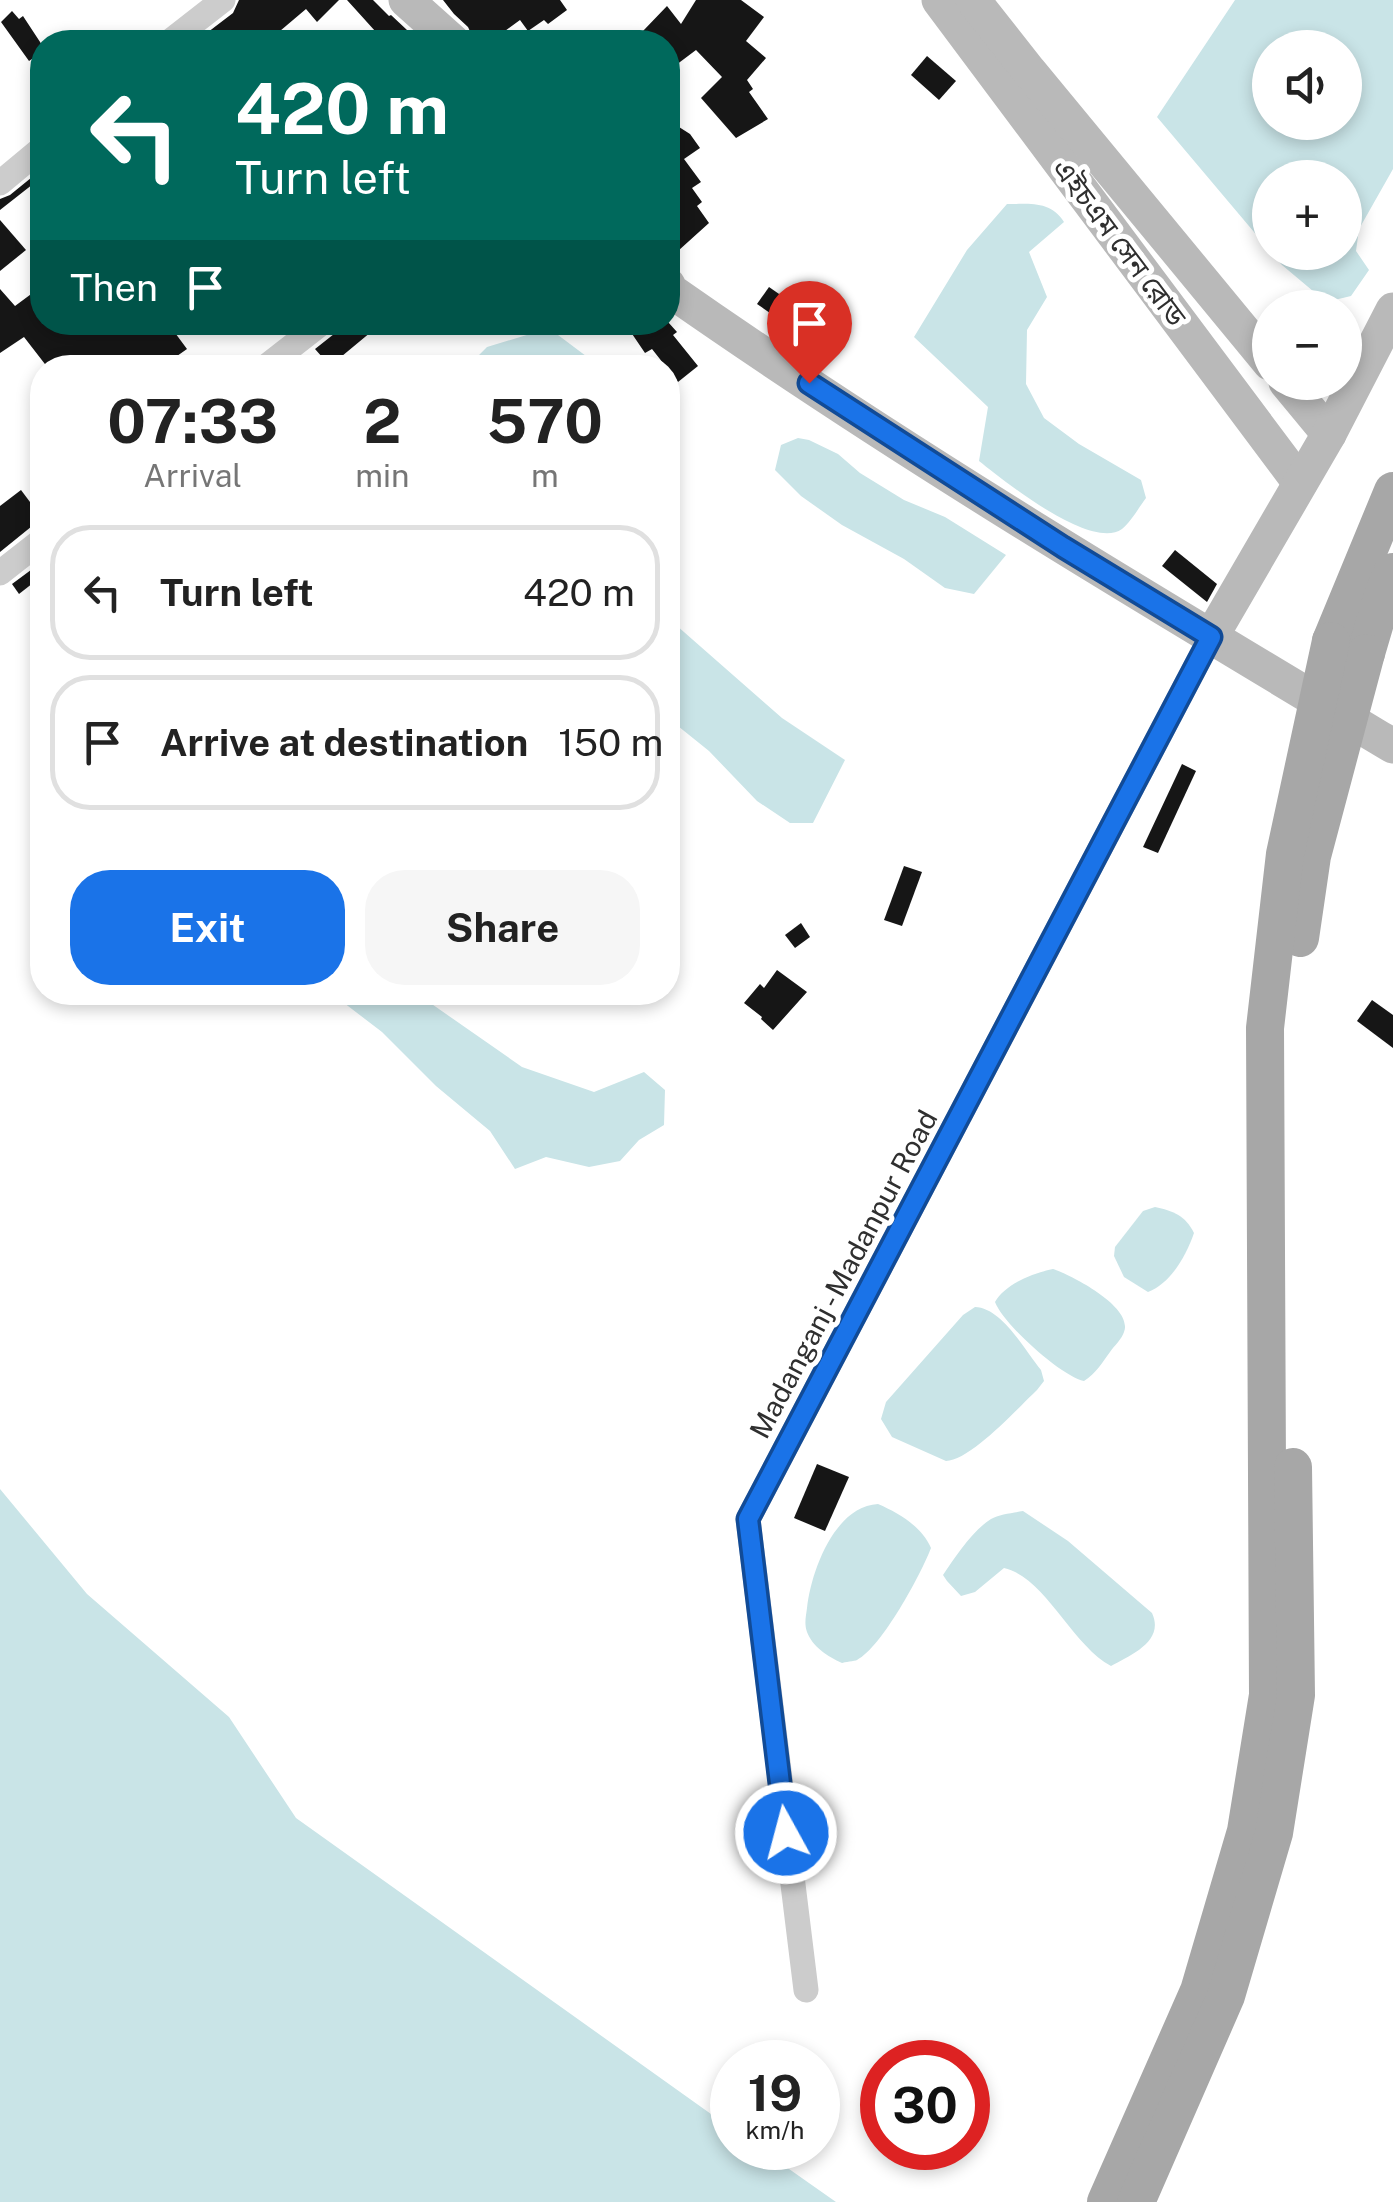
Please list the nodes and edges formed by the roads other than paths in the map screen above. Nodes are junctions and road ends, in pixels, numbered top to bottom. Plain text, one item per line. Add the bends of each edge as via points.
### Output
1 (222, 0) edge
2 (406, 0) edge
3 (939, 0) edge
4 (974, 0) edge
5 (184, 30) edge
6 (439, 30) edge
7 (30, 158) edge
8 (0, 183) edge
9 (680, 297) edge
10 (1393, 310) edge
11 (307, 335) edge
12 (1252, 341) edge
13 (281, 355) edge
14 (1301, 400) edge
15 (1329, 434) junction
16 (1300, 483) junction
17 (1393, 491) edge
18 (30, 550) edge
19 (1393, 572) edge
20 (0, 574) edge
21 (1211, 637) junction
22 (1348, 647) junction
23 (1393, 746) edge
24 (806, 1990) dead end
25 (1106, 2202) edge
26 (1136, 2202) edge

1 - 5 street
2 - 6 main road
3 - 16 main road, এইচএম সেন রোড
4 - 12 main road, এইচএম সেন রোড
7 - 8 street
9 - 21 main road
10 - 15 main road
11 - 13 street
14 - 15 main road
15 - 16 main road
16 - 21 main road
17 - 22 main road
18 - 20 street
19 - 22 main road
21 - 23 main road
21 - 24 street, Madanganj - Madanpur Road via 748,1519
22 - 25 main road, bridge via 1285,854 1265,1028 1268,1696 1246,1832 1199,1991
22 - 26 main road, bridge via 1287,1028 1296,1695 1274,1833 1226,1996

